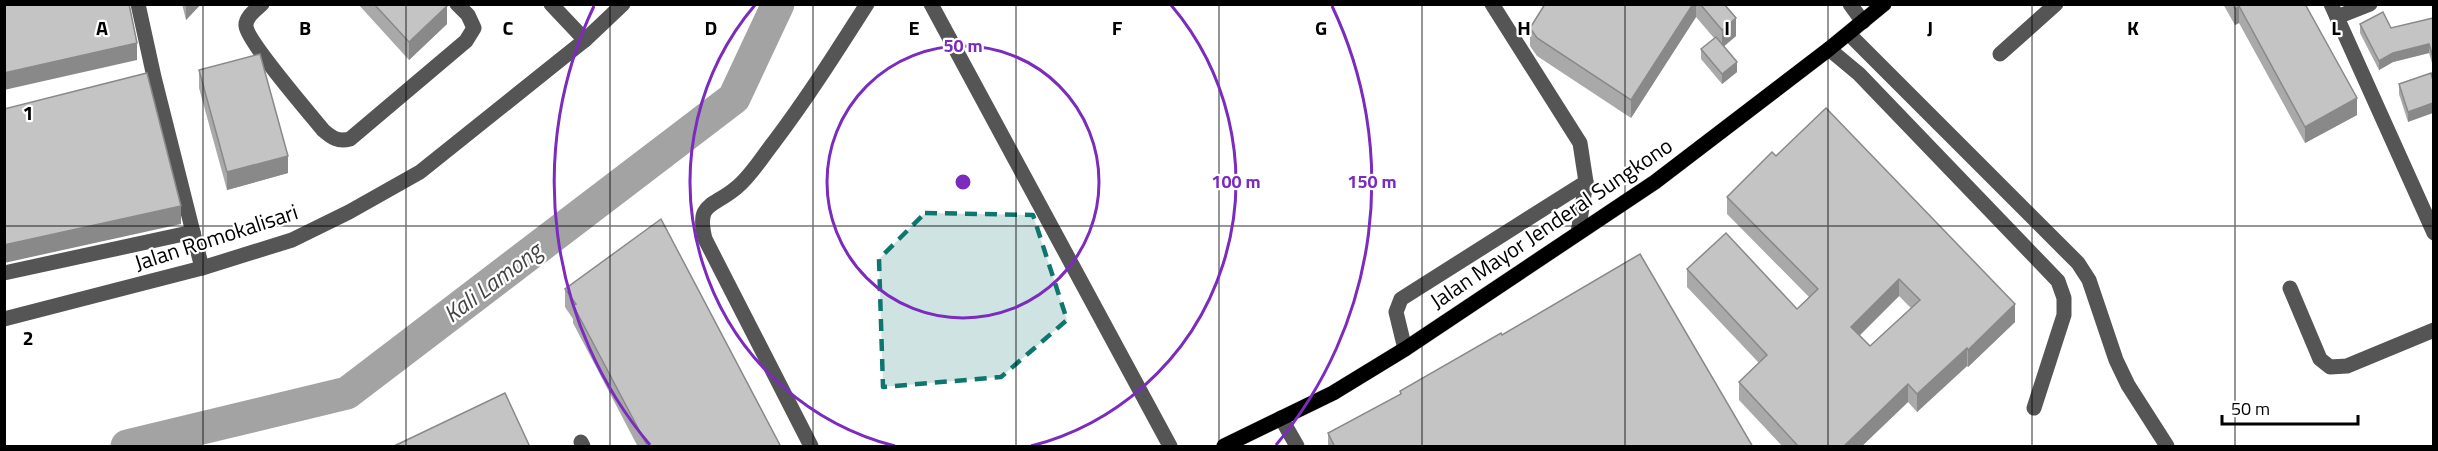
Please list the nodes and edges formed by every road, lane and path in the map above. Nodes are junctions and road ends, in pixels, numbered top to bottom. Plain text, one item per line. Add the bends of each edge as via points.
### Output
1 (138, 4) edge
2 (262, 4) edge
3 (457, 4) edge
4 (551, 4) edge
5 (623, 4) edge
6 (867, 4) edge
7 (931, 4) edge
8 (1492, 4) edge
9 (1850, 4) edge
10 (1884, 4) edge
11 (2056, 4) edge
12 (2370, 4) edge
13 (2334, 11) edge
14 (1863, 22) junction
15 (1849, 34) junction
16 (585, 40) junction
17 (1830, 49) junction
18 (2000, 54) dead end
19 (1586, 182) junction
20 (193, 232) junction
21 (1578, 233) junction
22 (2433, 233) edge
23 (202, 268) junction
24 (4, 273) edge
25 (2290, 288) dead end
26 (4, 319) edge
27 (2433, 330) edge
28 (1406, 349) junction
29 (2034, 408) dead end
30 (1281, 418) junction
31 (811, 447) edge
32 (1170, 447) edge
33 (1224, 447) edge
34 (1297, 447) edge
35 (2167, 447) edge

1 - 20 street via 148,78
2 - 3 street via 247,18 249,34 323,130 342,141 350,139 466,41 474,28
4 - 16 street
5 - 16 street, Jalan Romokalisari
6 - 31 street via 810,94 756,165 737,188 705,208 701,222 705,239
7 - 32 street
8 - 19 street via 1580,143
9 - 14 street
10 - 14 main road, Jalan Mayor Jenderal Sungkono
11 - 18 street
12 - 13 street
13 - 22 street
14 - 15 main road, Jalan Mayor Jenderal Sungkono
15 - 17 main road, Jalan Mayor Jenderal Sungkono
15 - 35 street via 2078,263 2089,280 2128,385
16 - 23 street, Jalan Romokalisari via 420,172 292,240
17 - 21 main road, Jalan Mayor Jenderal Sungkono via 1655,182
17 - 29 street via 1859,74 2058,281 2064,315
19 - 21 street
19 - 28 street via 1401,299 1396,312
20 - 23 street
20 - 24 street
21 - 28 main road, Jalan Mayor Jenderal Sungkono
23 - 26 street, Jalan Romokalisari
25 - 27 street via 2320,359 2330,368 2347,366
28 - 30 main road, Jalan Mayor Jenderal Sungkono via 1333,393
30 - 33 main road, Jalan Mayor Jenderal Sungkono
30 - 34 street

